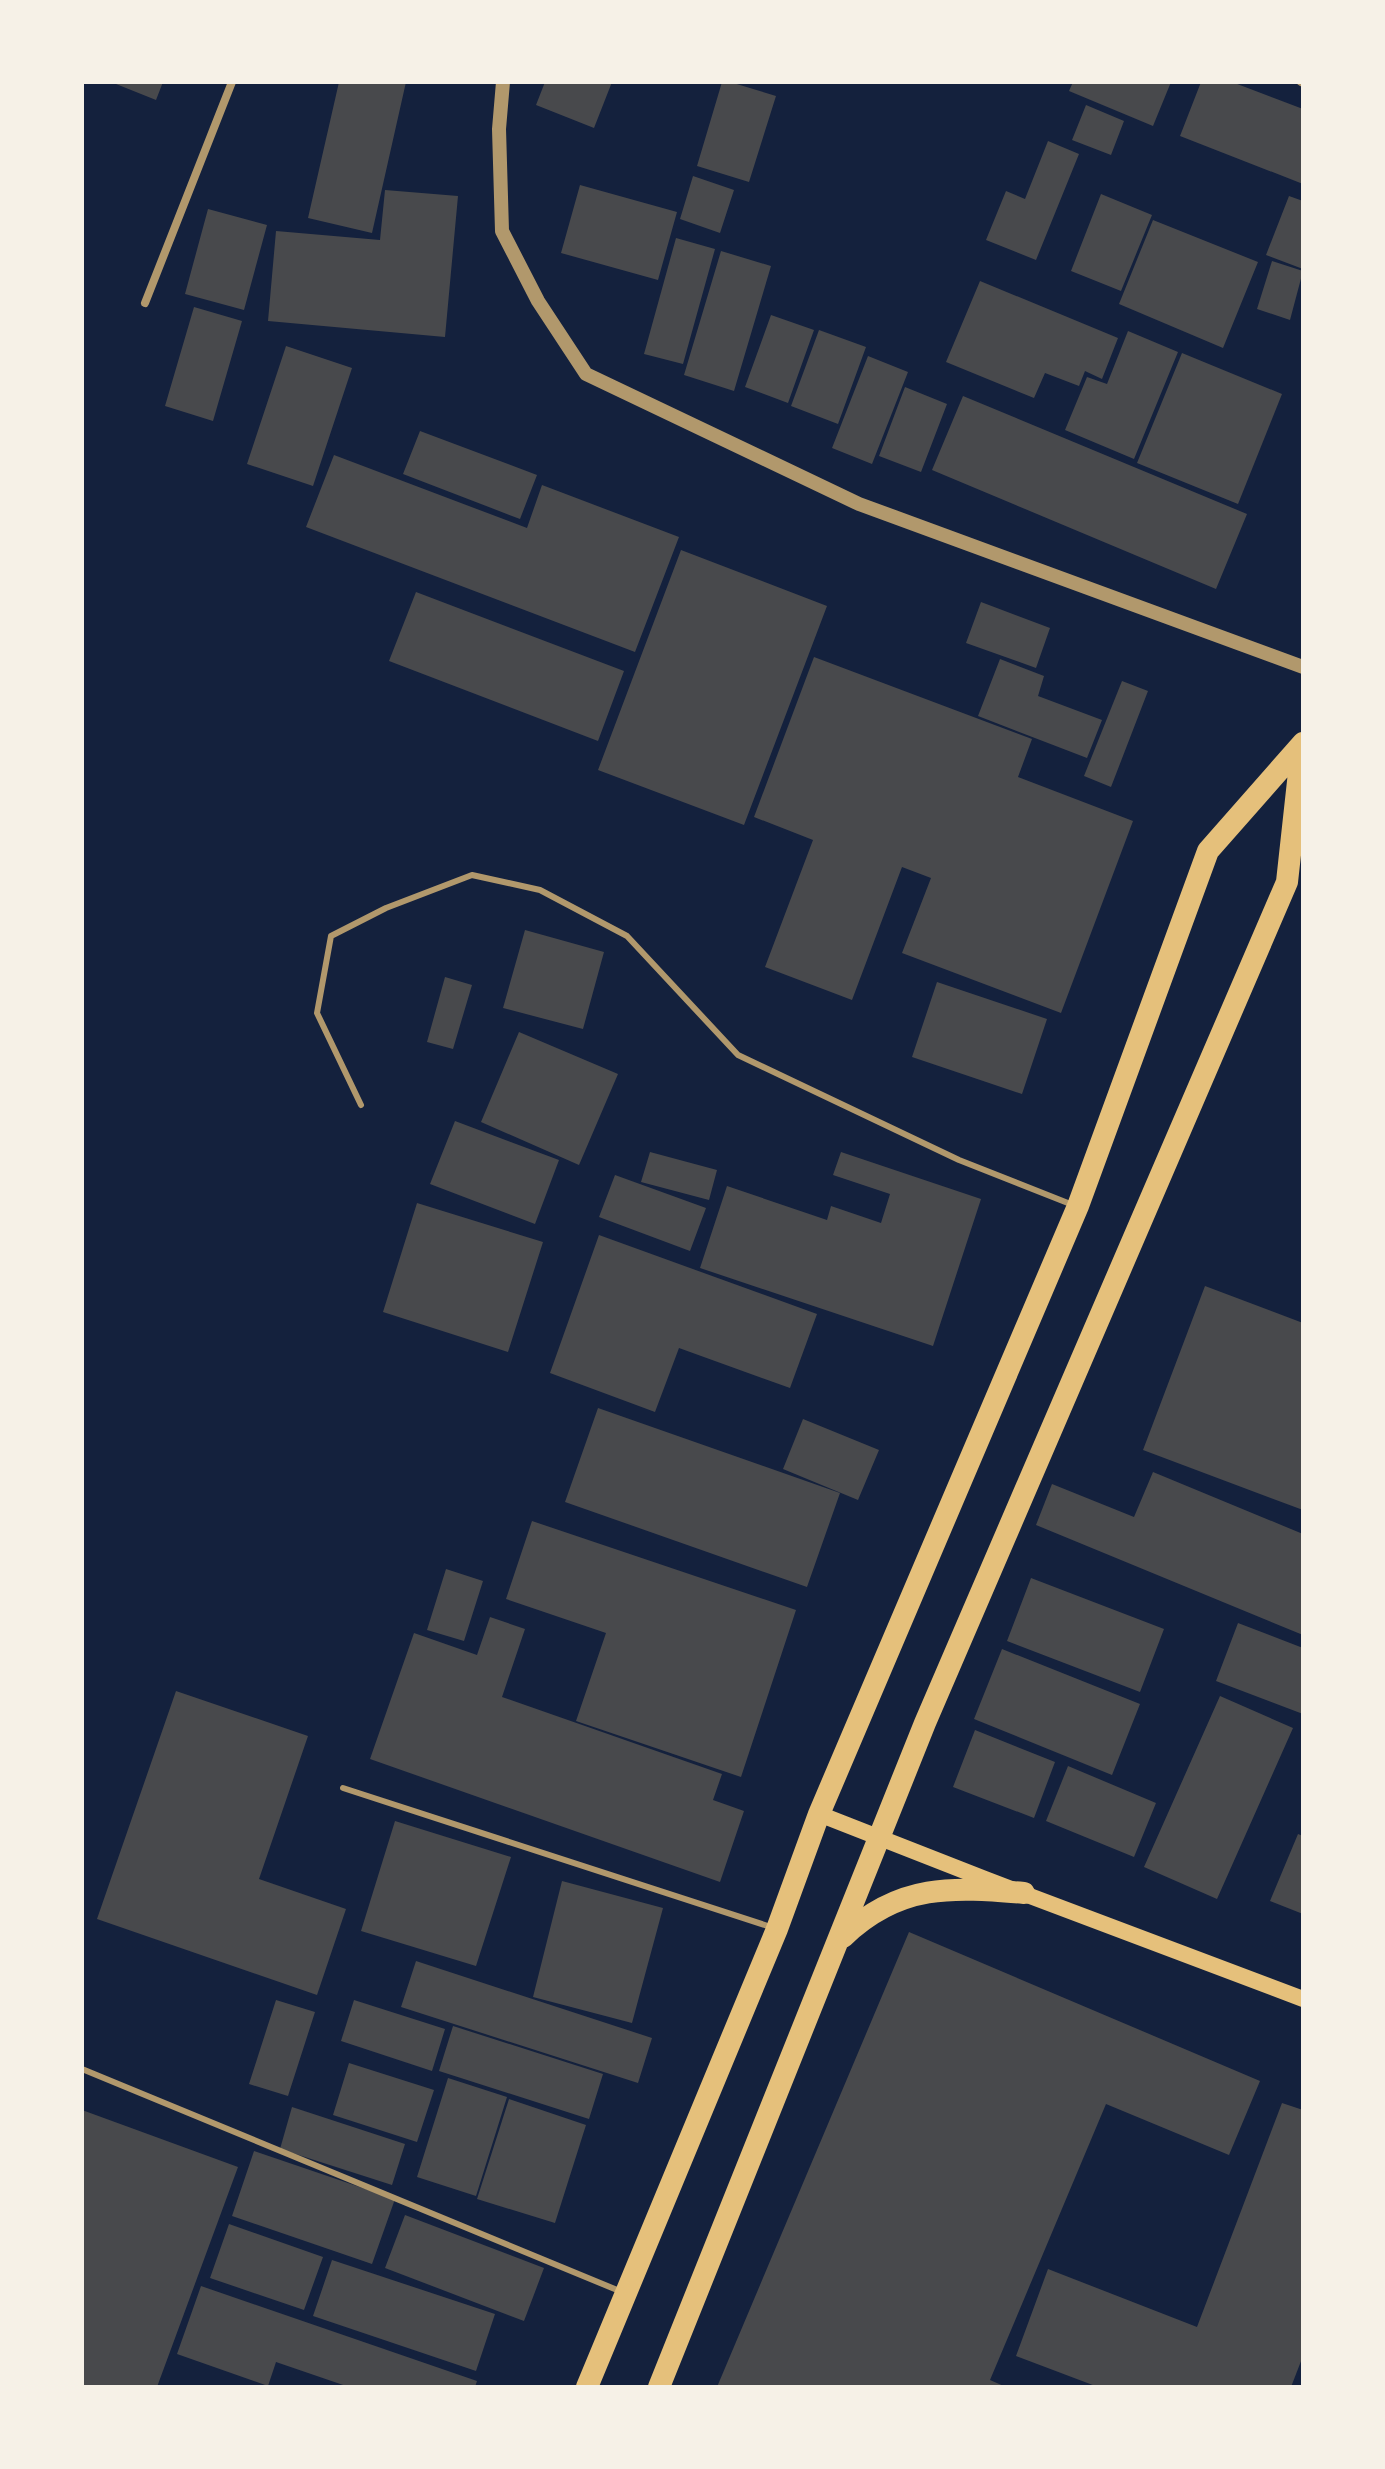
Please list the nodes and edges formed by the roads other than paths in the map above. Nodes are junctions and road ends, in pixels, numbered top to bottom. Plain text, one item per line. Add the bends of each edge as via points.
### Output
1 (232, 82) edge
2 (503, 82) edge
3 (145, 303) dead end
4 (1303, 667) edge
5 (1302, 744) edge
6 (361, 1105) dead end
7 (1078, 1206) junction
8 (343, 1788) dead end
9 (819, 1814) junction
10 (879, 1838) junction
11 (1024, 1893) junction
12 (777, 1929) junction
13 (837, 1943) junction
14 (1303, 1999) edge
15 (82, 2069) edge
16 (626, 2293) junction
17 (587, 2387) edge
18 (659, 2387) edge

1 - 3 street
2 - 4 street via 502,231 538,301 586,374 859,504
5 - 7 highway via 1208,851
5 - 10 highway via 1287,882
6 - 7 lane via 317,1013 331,936 472,875 540,890 627,936 738,1055 959,1160
7 - 9 highway
8 - 12 lane
9 - 10 main road
9 - 12 highway
10 - 11 main road
10 - 13 highway
11 - 13 highway via 928,1891 863,1918
11 - 14 main road
12 - 16 highway
13 - 18 highway
15 - 16 lane
16 - 17 highway

